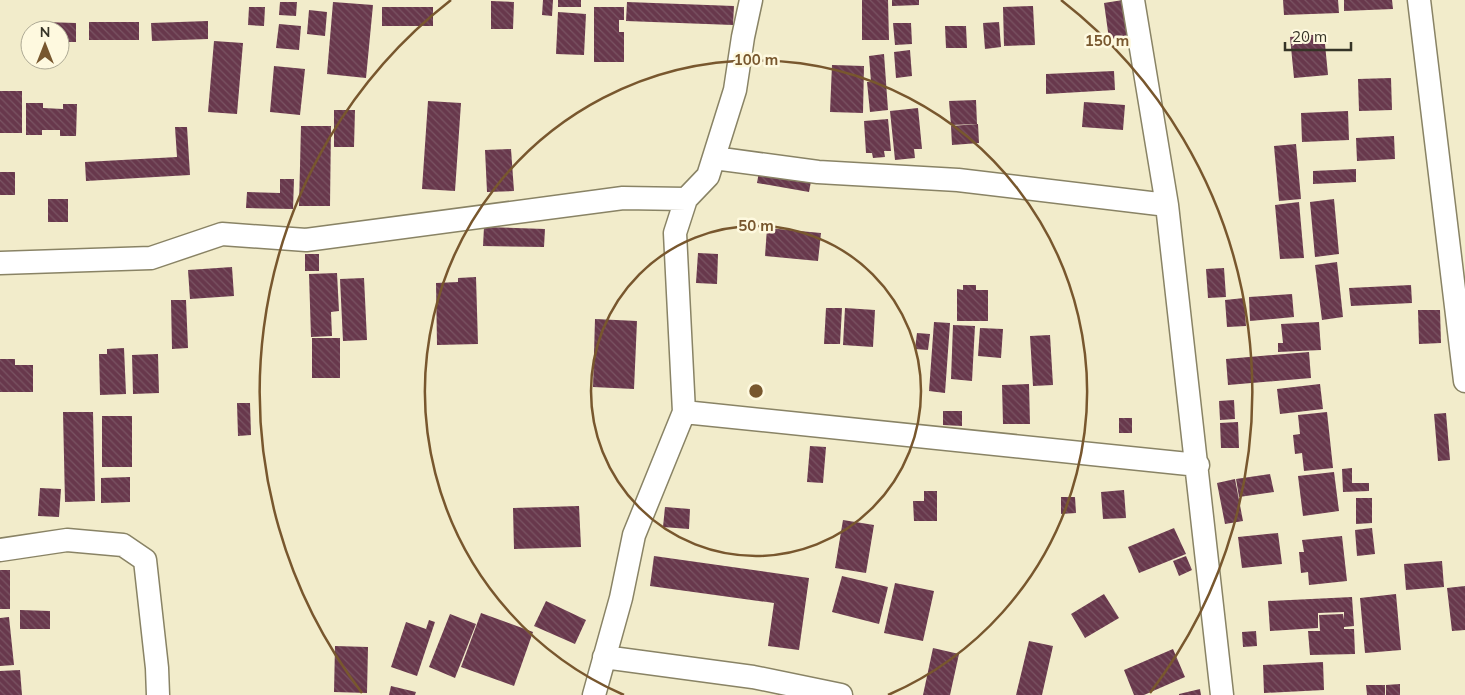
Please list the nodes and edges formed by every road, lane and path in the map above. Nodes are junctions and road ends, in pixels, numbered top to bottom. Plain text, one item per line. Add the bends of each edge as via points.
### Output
1 (751, 0) edge
2 (1132, 0) edge
3 (1418, 0) edge
4 (714, 158) junction
5 (686, 199) junction
6 (1167, 205) junction
7 (0, 263) edge
8 (1465, 381) edge
9 (684, 412) junction
10 (1198, 465) junction
11 (0, 550) edge
12 (604, 657) junction
13 (158, 695) edge
14 (594, 695) edge
15 (841, 695) edge
16 (1222, 695) edge

1 - 4 street via 735,90
2 - 6 street
3 - 8 street
4 - 5 street via 708,176
4 - 6 street via 818,172 958,180
5 - 7 street via 623,198 306,240 222,234 151,258
5 - 9 street via 675,233
6 - 10 street
9 - 10 street
9 - 12 street via 634,535
10 - 16 street
11 - 13 street via 67,540 123,545 145,560
12 - 14 street
12 - 15 street via 753,677

